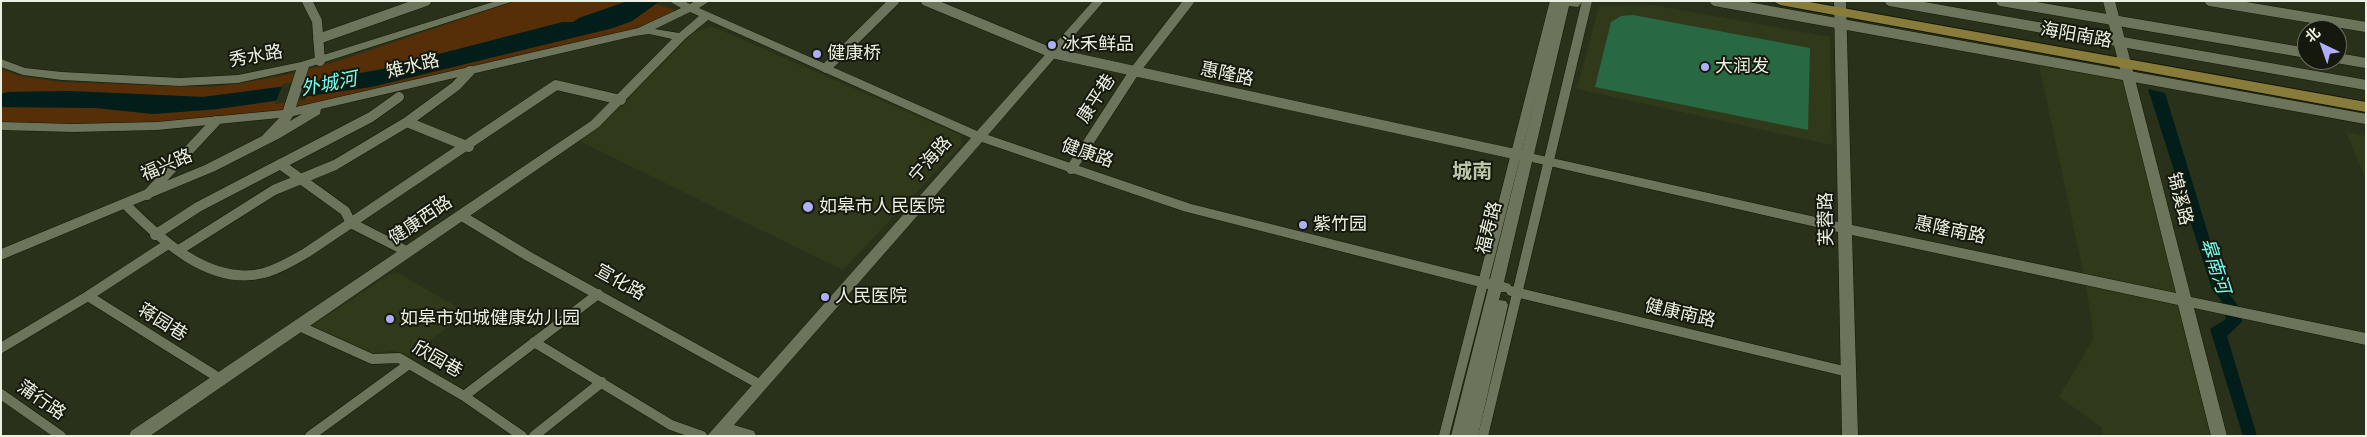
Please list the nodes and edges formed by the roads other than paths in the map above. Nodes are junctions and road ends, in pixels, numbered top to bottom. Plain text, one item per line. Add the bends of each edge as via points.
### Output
1 (307, 1) edge
2 (426, 1) edge
3 (509, 1) edge
4 (894, 1) edge
5 (926, 1) edge
6 (1099, 1) edge
7 (1189, 1) edge
8 (1554, 1) edge
9 (1587, 1) edge
10 (1716, 1) edge
11 (1780, 1) edge
12 (1890, 1) edge
13 (2001, 1) edge
14 (2109, 1) edge
15 (2210, 1) edge
16 (677, 2) edge
17 (1573, 2) edge
18 (706, 8) edge
19 (1838, 8) edge
20 (692, 9) junction
21 (2114, 21) junction
22 (2366, 27) edge
23 (635, 32) junction
24 (681, 37) junction
25 (318, 39) junction
26 (2297, 51) edge
27 (1052, 53) junction
28 (2124, 59) junction
29 (2347, 60) edge
30 (320, 61) junction
31 (1, 63) edge
32 (2366, 63) edge
33 (304, 65) junction
34 (826, 68) junction
35 (470, 71) junction
36 (1134, 72) junction
37 (2366, 85) edge
38 (2366, 95) edge
39 (399, 98) dead end
40 (621, 100) junction
41 (325, 106) junction
42 (2366, 107) edge
43 (289, 110) junction
44 (2366, 119) edge
45 (216, 121) junction
46 (407, 122) junction
47 (1, 126) edge
48 (978, 136) junction
49 (267, 139) junction
50 (469, 147) junction
51 (1532, 158) junction
52 (280, 164) junction
53 (1071, 169) junction
54 (301, 178) junction
55 (146, 195) junction
56 (125, 204) junction
57 (462, 216) junction
58 (351, 223) junction
59 (1847, 228) junction
60 (155, 235) junction
61 (168, 244) junction
62 (179, 250) junction
63 (408, 252) junction
64 (1, 254) edge
65 (1500, 287) junction
66 (598, 294) junction
67 (88, 296) junction
68 (2186, 300) junction
69 (299, 326) junction
70 (2366, 339) edge
71 (534, 342) junction
72 (1, 348) edge
73 (409, 364) junction
74 (1848, 372) junction
75 (219, 378) junction
76 (602, 382) junction
77 (759, 384) junction
78 (1, 394) edge
79 (464, 396) junction
80 (719, 432) edge
81 (61, 436) edge
82 (137, 436) edge
83 (310, 436) edge
84 (522, 436) edge
85 (534, 436) edge
86 (702, 436) edge
87 (748, 436) edge
88 (1444, 436) edge
89 (1459, 436) edge
90 (1470, 436) edge
91 (1483, 436) edge
92 (1850, 436) edge
93 (2219, 436) edge

1 - 25 street via 317,18
2 - 25 street
3 - 30 street, 秀水路
4 - 34 street
5 - 27 street, 惠隆路
6 - 27 street, 宁海路
7 - 36 street, 康平巷
8 - 51 street
9 - 51 street
10 - 19 street
11 - 19 main road, 海阳南路
12 - 28 street
13 - 21 street
14 - 21 street, 锦溪路
15 - 22 street
16 - 20 street, 健康路
17 - 51 street, 福寿路
18 - 20 street, 健康路
18 - 24 street, 健康西路
18 - 34 street, 健康路
19 - 28 main road, 海阳南路
19 - 28 street
19 - 59 street, 芙蓉路
20 - 23 street
21 - 26 street
21 - 28 street, 锦溪路
23 - 24 street, 雉水路 via 649,31
23 - 35 street, 雉水路
24 - 40 street, 健康西路
25 - 30 street
27 - 36 street, 惠隆路
27 - 48 street, 宁海路
28 - 37 street
28 - 38 main road, 海阳南路
28 - 42 main road, 海阳南路
28 - 44 street
28 - 68 street, 锦溪路
29 - 32 street
30 - 33 street, 秀水路
31 - 33 street, 秀水路 via 42,74 180,82 238,79
33 - 43 street, 福兴路
34 - 48 street, 健康路
35 - 41 street, 雉水路
35 - 46 street via 456,86
36 - 51 street, 惠隆路
36 - 53 street, 康平巷
39 - 52 street
40 - 50 street via 556,85
40 - 57 street, 健康西路 via 595,124
41 - 43 street, 雉水路
41 - 49 street
43 - 45 street, 雉水路
43 - 49 street, 福兴路 via 281,125
45 - 47 street, 雉水路 via 104,128
45 - 55 street
46 - 50 street
46 - 54 street via 335,165
48 - 53 street, 健康路
48 - 77 street, 宁海路
49 - 55 street, 福兴路
50 - 58 street
51 - 59 street, 惠隆南路
51 - 65 street, 福寿路
51 - 65 street
52 - 54 street
52 - 60 street via 198,207
53 - 65 street, 健康路 via 1188,208
54 - 58 street via 345,211
54 - 62 street via 242,208
55 - 56 street, 福兴路
56 - 60 street
56 - 64 street, 福兴路
57 - 63 street, 健康西路
57 - 66 street, 宣化路
58 - 62 street via 274,271 260,274 219,272
58 - 63 street
59 - 68 street, 惠隆南路
59 - 74 street, 芙蓉路
60 - 61 street
61 - 62 street
61 - 67 street
63 - 69 street, 健康西路
65 - 74 street, 健康南路
65 - 88 street
65 - 89 street, 福寿路
65 - 90 street, 福寿路
65 - 91 street
66 - 71 street
66 - 77 street, 宣化路
67 - 72 street
67 - 75 street, 蒋园巷
68 - 70 street, 惠隆南路
68 - 93 street, 锦溪路
69 - 73 street, 欣园巷 via 372,359 399,358
69 - 75 street, 健康西路
71 - 76 street
71 - 79 street
73 - 79 street, 欣园巷
73 - 83 street
74 - 92 street, 芙蓉路
75 - 82 street, 健康西路
76 - 85 street
76 - 86 street via 672,425
77 - 80 street, 宁海路
78 - 81 street, 蒲行路
79 - 84 street, 欣园巷
80 - 87 street

